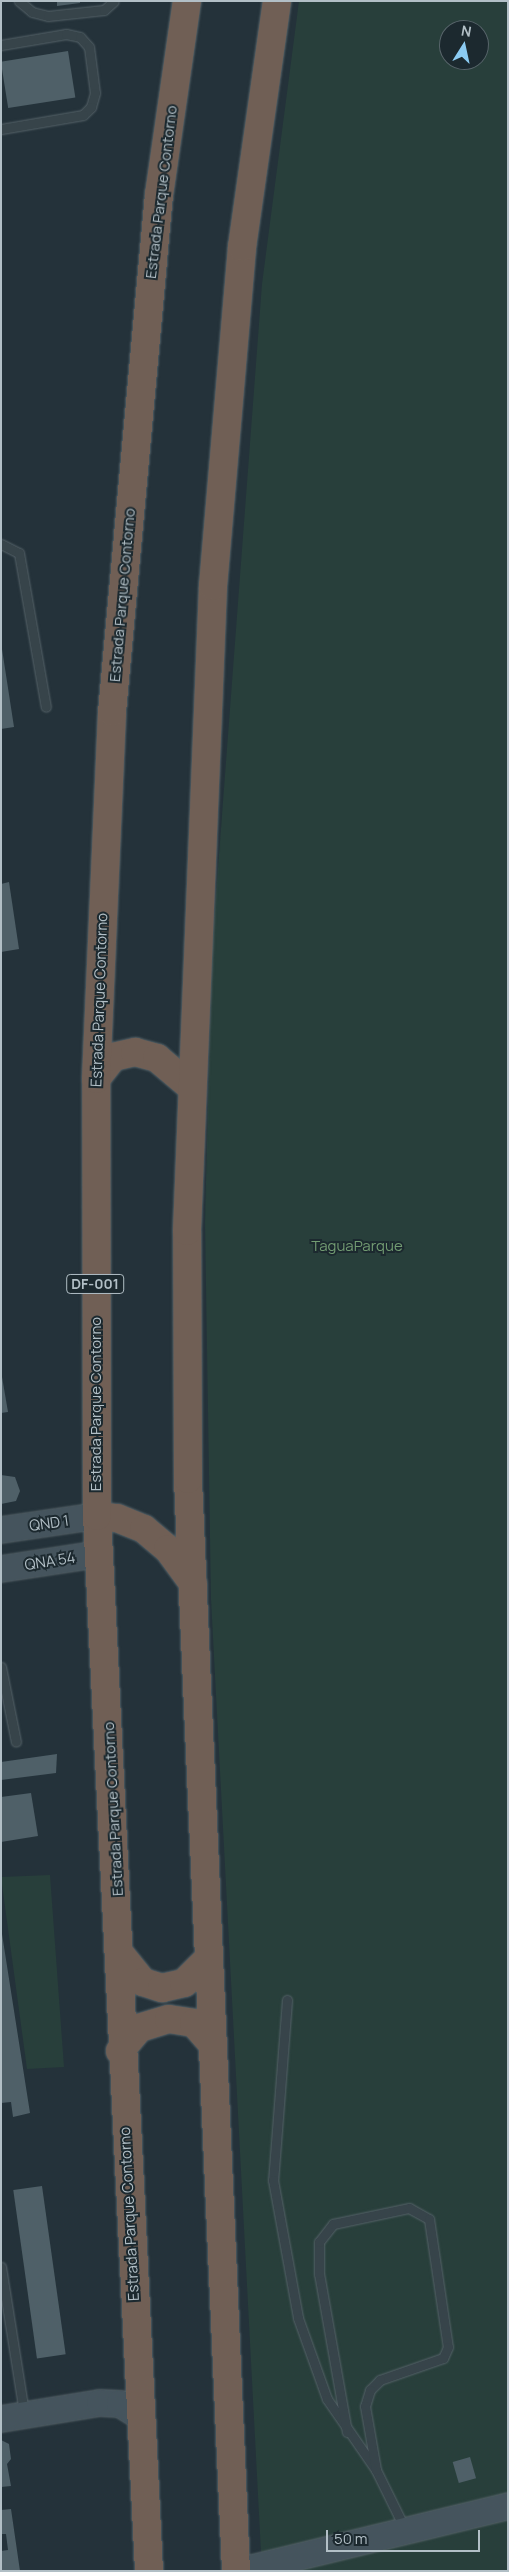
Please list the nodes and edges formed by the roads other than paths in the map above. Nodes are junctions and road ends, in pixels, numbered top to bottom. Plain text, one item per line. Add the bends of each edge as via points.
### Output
1 (20, 1) edge
2 (114, 1) edge
3 (186, 1) edge
4 (277, 1) edge
5 (1, 45) edge
6 (1, 129) edge
7 (1, 544) edge
8 (46, 706) dead end
9 (96, 1079) junction
10 (190, 1086) junction
11 (97, 1516) junction
12 (1, 1530) edge
13 (99, 1554) junction
14 (1, 1568) edge
15 (193, 1583) junction
16 (1, 1667) edge
17 (16, 1742) dead end
18 (121, 1955) junction
19 (208, 1959) junction
20 (287, 2000) dead end
21 (213, 2045) junction
22 (120, 2051) junction
23 (1, 2268) edge
24 (138, 2371) junction
25 (100, 2403) junction
26 (13, 2417) edge
27 (142, 2418) junction
28 (348, 2432) junction
29 (376, 2470) junction
30 (508, 2506) edge
31 (406, 2531) junction
32 (149, 2571) edge
33 (236, 2571) edge
34 (240, 2571) edge

1 - 2 lane via 32,12 48,16 104,10
3 - 9 highway, Estrada Parque Contorno / DF-001 via 159,195 112,712
4 - 10 highway via 242,247 213,586
5 - 6 lane via 66,34 80,37 89,47 95,92 83,115
7 - 8 lane via 19,553
9 - 10 highway via 114,1057 136,1052 157,1058
9 - 11 highway, Estrada Parque Contorno / DF-001
10 - 15 highway via 188,1460
11 - 12 street, QND 1
11 - 13 highway, Estrada Parque Contorno / DF-001
11 - 15 highway via 116,1518 144,1529 168,1549
13 - 14 street, QNA 54
13 - 18 highway, Estrada Parque Contorno / DF-001
15 - 19 highway
16 - 17 lane
18 - 19 highway via 143,1982 162,1988 184,1983
18 - 22 highway, Estrada Parque Contorno / DF-001
19 - 21 highway
20 - 28 lane via 273,2158 278,2220 309,2358
21 - 22 highway via 194,2023 169,2019 139,2028
21 - 33 highway
22 - 24 highway, Estrada Parque Contorno / DF-001
23 - 26 lane
24 - 25 street
24 - 27 highway, Estrada Parque Contorno / DF-001
25 - 26 street
25 - 27 street via 120,2404
27 - 32 highway, Estrada Parque Contorno / DF-001
28 - 29 lane
28 - 29 lane via 319,2274 320,2242 333,2224 409,2208 428,2219 448,2347 443,2358 380,2380 370,2390 365,2406
29 - 31 lane
30 - 31 street
31 - 34 street

